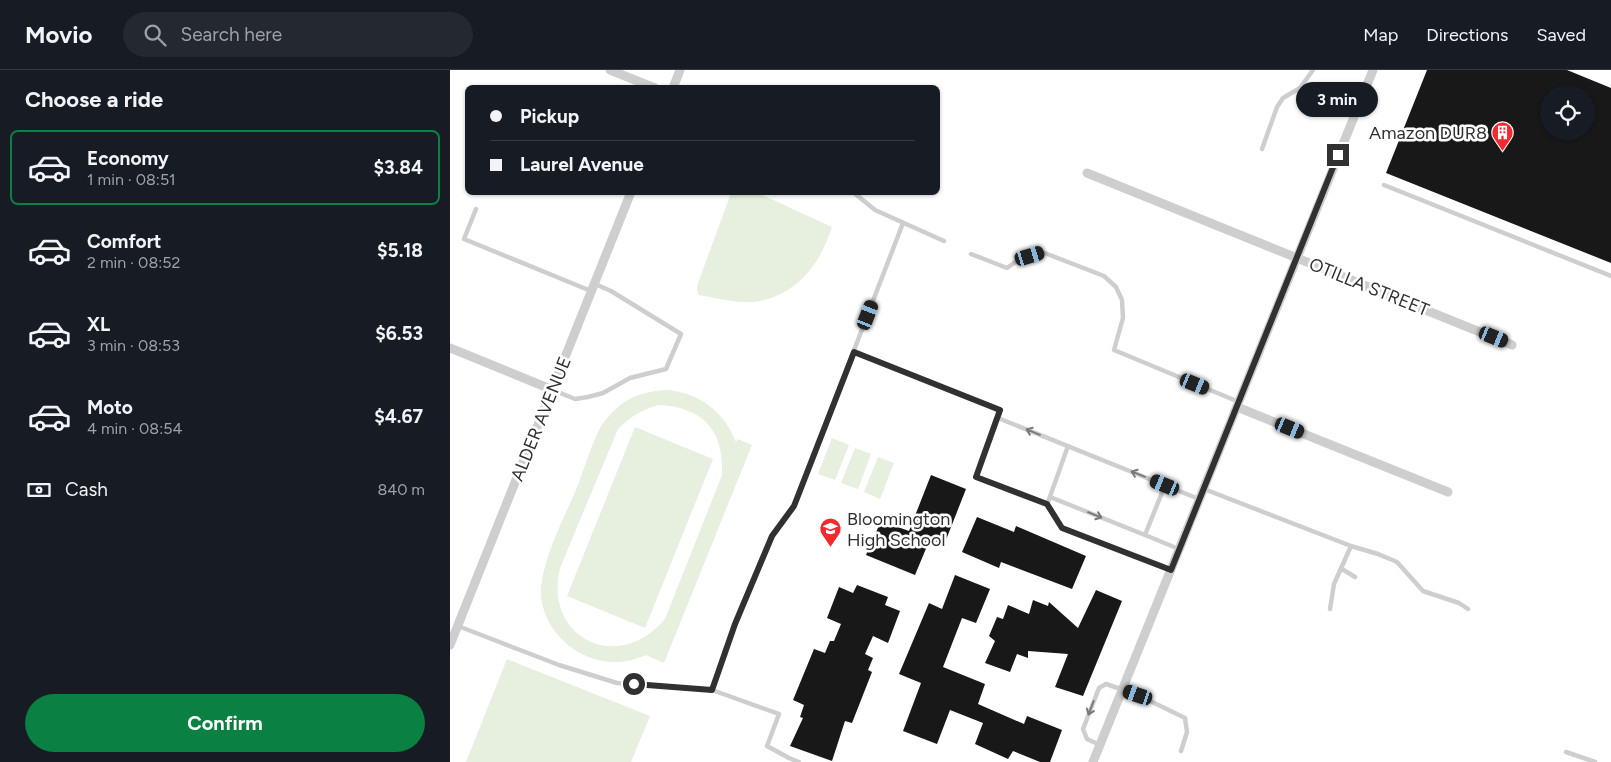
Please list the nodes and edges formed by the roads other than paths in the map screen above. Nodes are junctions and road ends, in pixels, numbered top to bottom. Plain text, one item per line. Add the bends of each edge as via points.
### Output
1 (610, 70) edge
2 (680, 70) edge
3 (1313, 70) edge
4 (1373, 70) edge
5 (648, 85) edge
6 (674, 85) edge
7 (1262, 149) dead end
8 (1087, 174) dead end
9 (1384, 185) dead end
10 (630, 195) edge
11 (857, 195) edge
12 (476, 209) dead end
13 (903, 223) junction
14 (944, 242) dead end
15 (971, 254) dead end
16 (1295, 258) junction
17 (1611, 276) edge
18 (592, 288) junction
19 (1512, 345) dead end
20 (450, 348) edge
21 (854, 352) junction
22 (553, 390) junction
23 (1238, 405) junction
24 (998, 418) junction
25 (1068, 446) junction
26 (1165, 485) junction
27 (1204, 489) junction
28 (1448, 492) dead end
29 (1050, 496) junction
30 (1199, 499) junction
31 (1047, 504) junction
32 (1145, 535) junction
33 (1351, 546) junction
34 (1179, 549) junction
35 (1342, 569) junction
36 (1171, 570) junction
37 (1355, 577) dead end
38 (1330, 609) dead end
39 (1468, 609) dead end
40 (458, 626) junction
41 (450, 645) edge
42 (712, 690) junction
43 (1122, 690) junction
44 (1100, 745) junction
45 (1181, 751) dead end
46 (1566, 752) dead end
47 (799, 762) edge
48 (1093, 762) edge
49 (1595, 762) edge

1 - 5 street
2 - 6 street
3 - 7 lane via 1300,88 1283,98 1277,107
4 - 16 street
8 - 16 street, OTILLA STREET
9 - 17 lane
10 - 18 street, ALDER AVENUE
11 - 13 lane via 875,210
12 - 18 lane via 464,240
13 - 14 lane
13 - 21 lane
15 - 23 lane via 1007,268 1018,260 1042,252 1104,276 1116,286 1122,300 1123,318 1114,350
16 - 19 street, OTILLA STREET
16 - 23 street
18 - 22 street, ALDER AVENUE
18 - 22 lane via 611,291 681,334 666,369 630,378 588,398 575,399
20 - 22 street
21 - 24 lane via 1000,410
21 - 42 lane via 794,506 772,536 735,624
22 - 40 street, ALDER AVENUE
23 - 27 street
23 - 28 street
25 -> 24 lane
24 - 31 lane via 976,477
26 -> 25 lane
25 - 29 lane
26 - 30 lane
26 - 32 lane
27 - 30 street
27 - 33 lane
29 - 31 lane
29 -> 32 lane
30 - 34 street
31 - 36 lane via 1062,528
32 - 34 lane
33 - 35 lane
33 - 39 lane via 1397,562 1423,591
34 - 36 street
35 - 37 lane
35 - 38 lane via 1334,584
36 - 43 street
40 - 41 street, ALDER AVENUE
40 - 42 lane via 617,683
42 - 47 lane via 779,714 767,746
43 - 44 street
43 -> 44 lane via 1106,684 1099,688 1083,729 1087,739
43 - 45 lane via 1185,718 1187,732
44 - 48 street
46 - 49 lane

